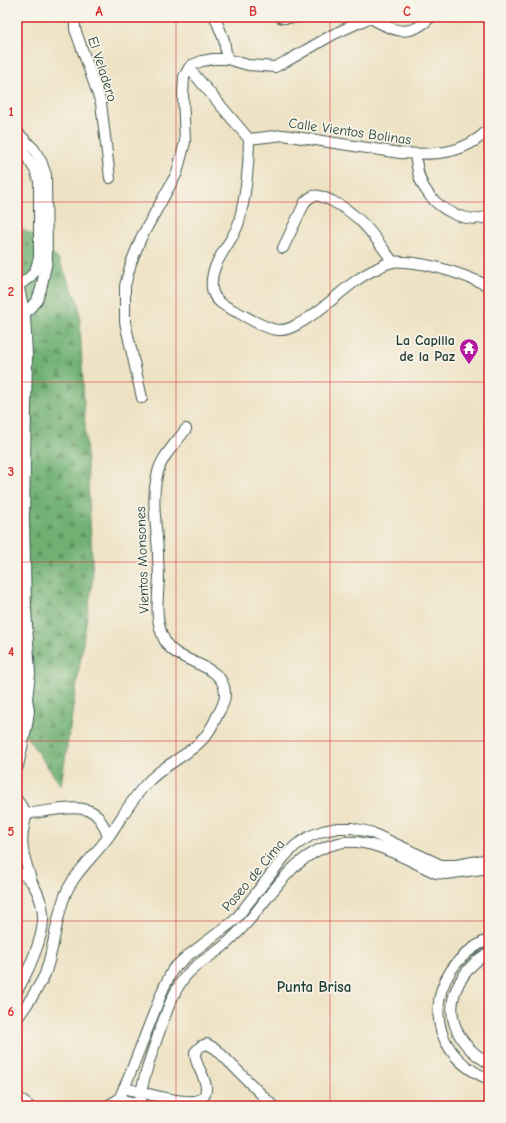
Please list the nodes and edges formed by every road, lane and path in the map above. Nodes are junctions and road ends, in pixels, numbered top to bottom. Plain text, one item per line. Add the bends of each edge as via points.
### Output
1 (75, 17) edge
2 (216, 17) edge
3 (280, 17) edge
4 (299, 17) edge
5 (369, 17) edge
6 (431, 17) edge
7 (227, 59) junction
8 (188, 68) junction
9 (489, 129) edge
10 (17, 132) edge
11 (249, 139) junction
12 (17, 145) edge
13 (415, 154) junction
14 (110, 178) dead end
15 (489, 216) edge
16 (283, 248) dead end
17 (393, 262) junction
18 (17, 285) edge
19 (489, 286) edge
20 (24, 315) junction
21 (142, 398) dead end
22 (186, 428) dead end
23 (26, 699) junction
24 (17, 724) edge
25 (17, 766) edge
26 (17, 800) edge
27 (27, 814) junction
28 (108, 837) junction
29 (489, 859) edge
30 (489, 868) edge
31 (17, 872) edge
32 (32, 882) junction
33 (489, 939) edge
34 (489, 953) edge
35 (463, 956) junction
36 (471, 964) junction
37 (23, 980) junction
38 (37, 989) junction
39 (17, 990) edge
40 (17, 1019) edge
41 (472, 1051) junction
42 (462, 1062) junction
43 (489, 1063) edge
44 (489, 1079) edge
45 (124, 1088) junction
46 (142, 1092) junction
47 (17, 1097) edge
48 (119, 1099) junction
49 (142, 1105) edge
50 (29, 1106) edge
51 (107, 1106) edge
52 (273, 1106) edge

1 - 14 street, El Veladero via 75,29 101,103
2 - 7 street
3 - 4 street
5 - 6 street via 394,31 404,31 423,24
5 - 7 street via 275,67 248,65
7 - 8 street via 202,61
8 - 11 street
8 - 21 street via 184,77 183,95 185,142 177,173 141,238 125,286 125,322
9 - 13 street, Calle Vientos Bolinas via 464,148 451,152
10 - 20 street via 34,150 46,175 47,260 42,289 37,300
11 - 13 street, Calle Vientos Bolinas via 283,135
11 - 17 street via 249,163 239,223 214,270 212,290 218,301 260,324 281,330 290,328 320,310 366,273
12 - 18 street via 35,170 39,181 39,258 35,272
13 - 15 street via 420,179 438,204 463,217 475,219
16 - 17 street via 305,202 315,195 348,209 364,224
17 - 19 street via 431,265
18 - 20 main road
20 - 23 main road via 26,370 23,519 29,674
22 - 28 street, Vientos Monsones via 164,458 157,474 154,493 159,577 156,604 158,619 165,641 171,649 184,658 205,666 218,676 225,695 212,728 203,739 146,784
23 - 24 main road
23 - 25 main road via 28,711
26 - 27 street
27 - 28 street via 65,808 93,812 104,824
27 - 32 street via 21,843
28 - 38 street via 70,884 64,898 45,974
29 - 45 street, Paseo de Cima via 441,865 370,832 352,828 338,828 310,836 285,856 235,920 173,969
30 - 46 street via 436,873 382,849 352,842 325,847 313,853 297,864 277,884 246,924 225,945 198,963 184,978 171,1001 148,1062
31 - 32 street
32 - 37 street via 42,908 43,921 41,934
33 - 35 street
34 - 36 street
35 - 36 street
35 - 42 street via 443,983 438,1010 447,1043
36 - 41 street via 459,982 451,1007 453,1022 460,1037
37 - 38 street
37 - 39 street
38 - 40 street
41 - 42 street
41 - 43 street
42 - 44 street
45 - 46 street
45 - 48 street, Paseo de Cima
46 - 49 street
46 - 52 street via 184,1101 202,1098 206,1086 195,1060 195,1052 207,1044 216,1049
47 - 50 street
48 - 49 street
48 - 51 street

